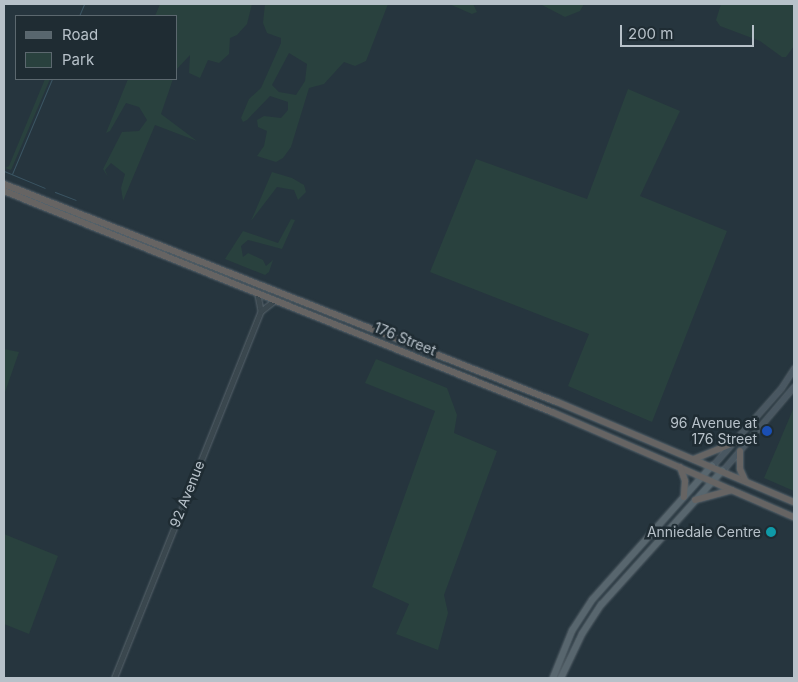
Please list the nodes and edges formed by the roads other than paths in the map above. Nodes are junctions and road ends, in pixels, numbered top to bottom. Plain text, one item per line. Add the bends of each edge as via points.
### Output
1 (4, 184) edge
2 (4, 191) edge
3 (258, 295) junction
4 (274, 301) junction
5 (261, 311) junction
6 (794, 368) edge
7 (794, 386) edge
8 (731, 444) junction
9 (740, 451) junction
10 (694, 459) junction
11 (712, 466) junction
12 (680, 467) junction
13 (722, 471) junction
14 (702, 477) junction
15 (745, 480) junction
16 (712, 481) junction
17 (733, 490) junction
18 (684, 497) junction
19 (695, 500) junction
20 (794, 502) edge
21 (794, 517) edge
22 (114, 678) edge
23 (553, 678) edge
24 (561, 678) edge

1 - 10 highway, 176 Street
2 - 3 highway, 176 Street
3 - 4 highway, 176 Street
3 - 5 street
4 - 5 street
4 - 12 highway, 176 Street
5 - 22 street, 92 Avenue
6 - 8 main road via 781,388
7 - 9 main road
8 - 10 highway
8 - 11 main road
9 - 13 main road
9 - 15 highway via 740,468
10 - 11 highway, 176 Street
11 - 13 highway, 176 Street
11 - 14 main road
12 - 14 highway, 176 Street
12 - 18 highway via 685,481
13 - 15 highway, 176 Street
13 - 16 main road
14 - 16 highway, 176 Street
14 - 18 main road
15 - 20 highway, 176 Street
16 - 17 highway, 176 Street
16 - 19 main road
17 - 19 highway
17 - 21 highway, 176 Street
18 - 23 main road via 592,600 572,631
19 - 24 main road via 601,605 582,634

